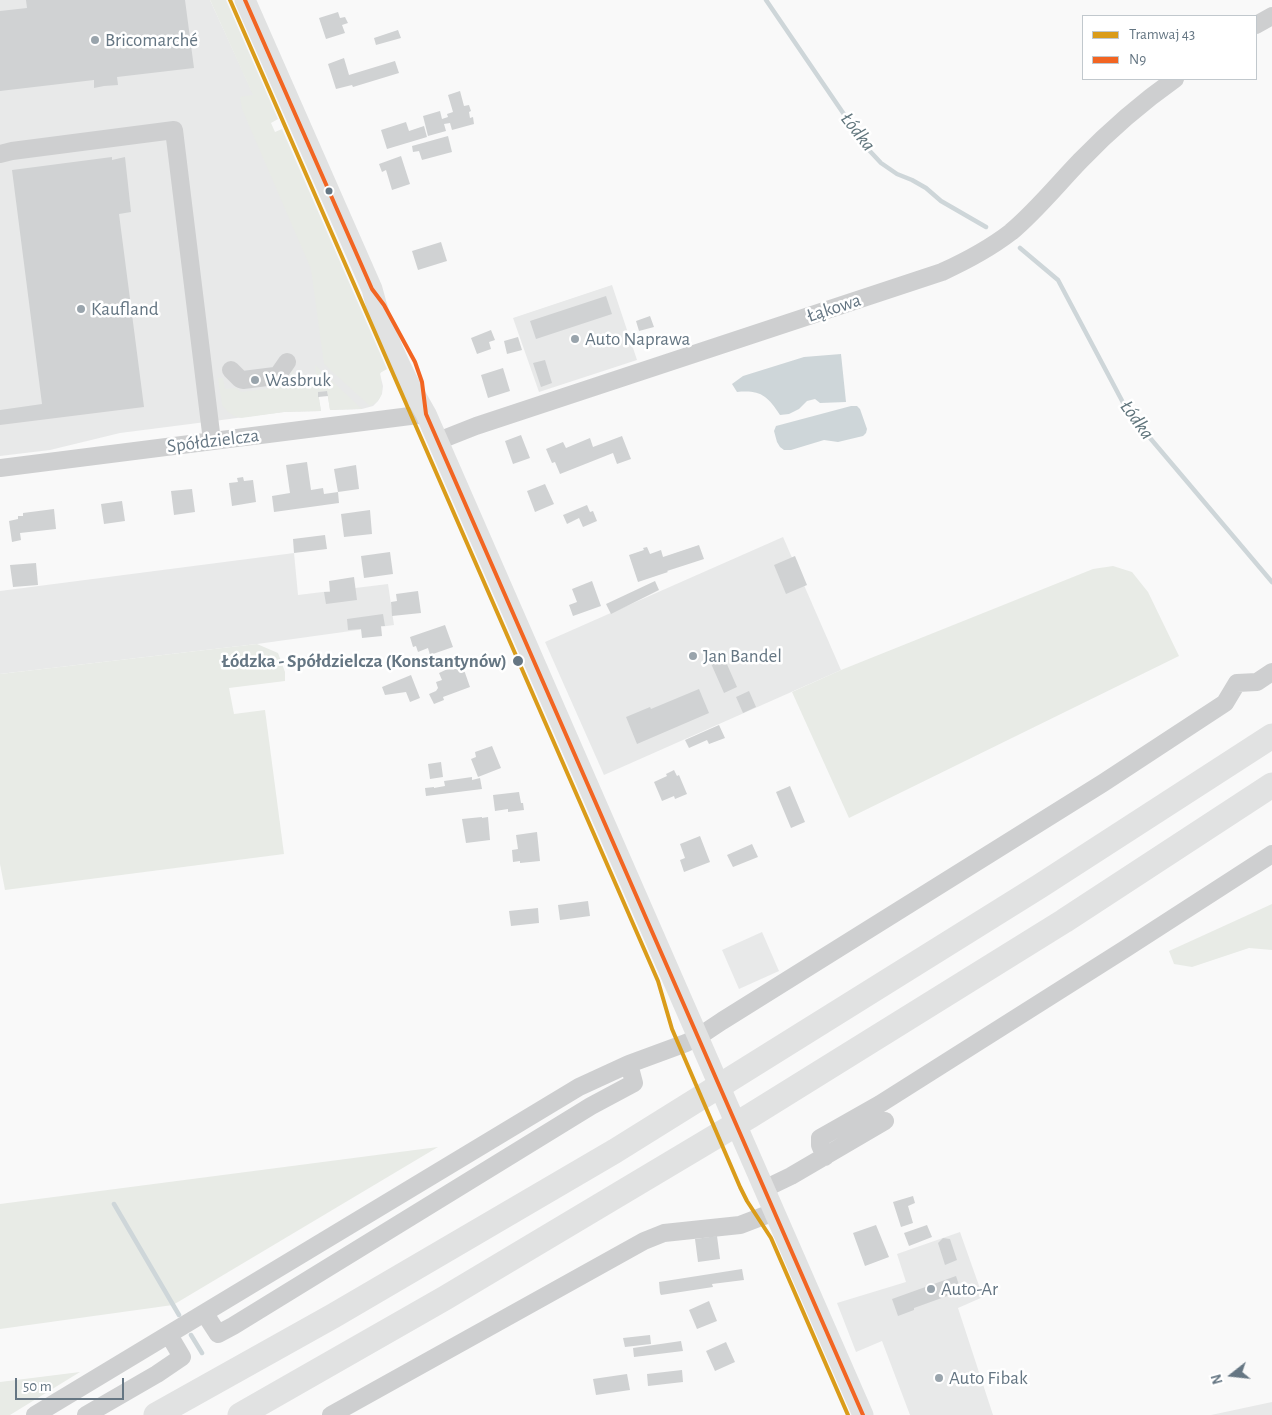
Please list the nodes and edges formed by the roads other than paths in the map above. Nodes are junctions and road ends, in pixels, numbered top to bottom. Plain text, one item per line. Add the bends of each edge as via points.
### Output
1 (245, 0) edge
2 (1272, 16) edge
3 (1257, 24) edge
4 (1174, 80) edge
5 (0, 154) edge
6 (282, 369) dead end
7 (236, 374) dead end
8 (426, 414) junction
9 (212, 441) junction
10 (438, 441) junction
11 (0, 468) edge
12 (1272, 672) edge
13 (1237, 683) junction
14 (1217, 686) dead end
15 (1272, 736) edge
16 (1272, 785) edge
17 (1272, 854) edge
18 (698, 1037) junction
19 (629, 1064) junction
20 (885, 1121) dead end
21 (825, 1156) junction
22 (764, 1189) junction
23 (774, 1212) junction
24 (205, 1314) junction
25 (169, 1335) junction
26 (35, 1415) edge
27 (86, 1415) edge
28 (156, 1415) edge
29 (240, 1415) edge
30 (331, 1415) edge
31 (863, 1415) edge

1 - 8 main road via 372,289 415,362 422,382
2 - 3 street
4 - 10 street, Łąkowa via 1122,121 1026,219 972,259 942,272
5 - 9 street via 174,130
6 - 7 street via 243,380
8 - 9 street, Spółdzielcza
8 - 10 main road
9 - 11 street, Spółdzielcza
10 - 18 main road
12 - 13 street via 1257,682
13 - 14 street
13 - 18 street via 1225,703
15 - 28 highway via 1032,891 615,1152
16 - 29 highway via 1064,921 711,1140
17 - 21 street via 889,1099 820,1138
18 - 19 street
18 - 22 main road
19 - 24 street via 579,1088
19 - 24 street via 634,1082 233,1326 218,1334
20 - 21 street
21 - 22 street
22 - 23 main road
23 - 30 street via 740,1225 664,1233 644,1241
23 - 31 main road
24 - 25 street
25 - 26 street
25 - 27 street via 182,1358

